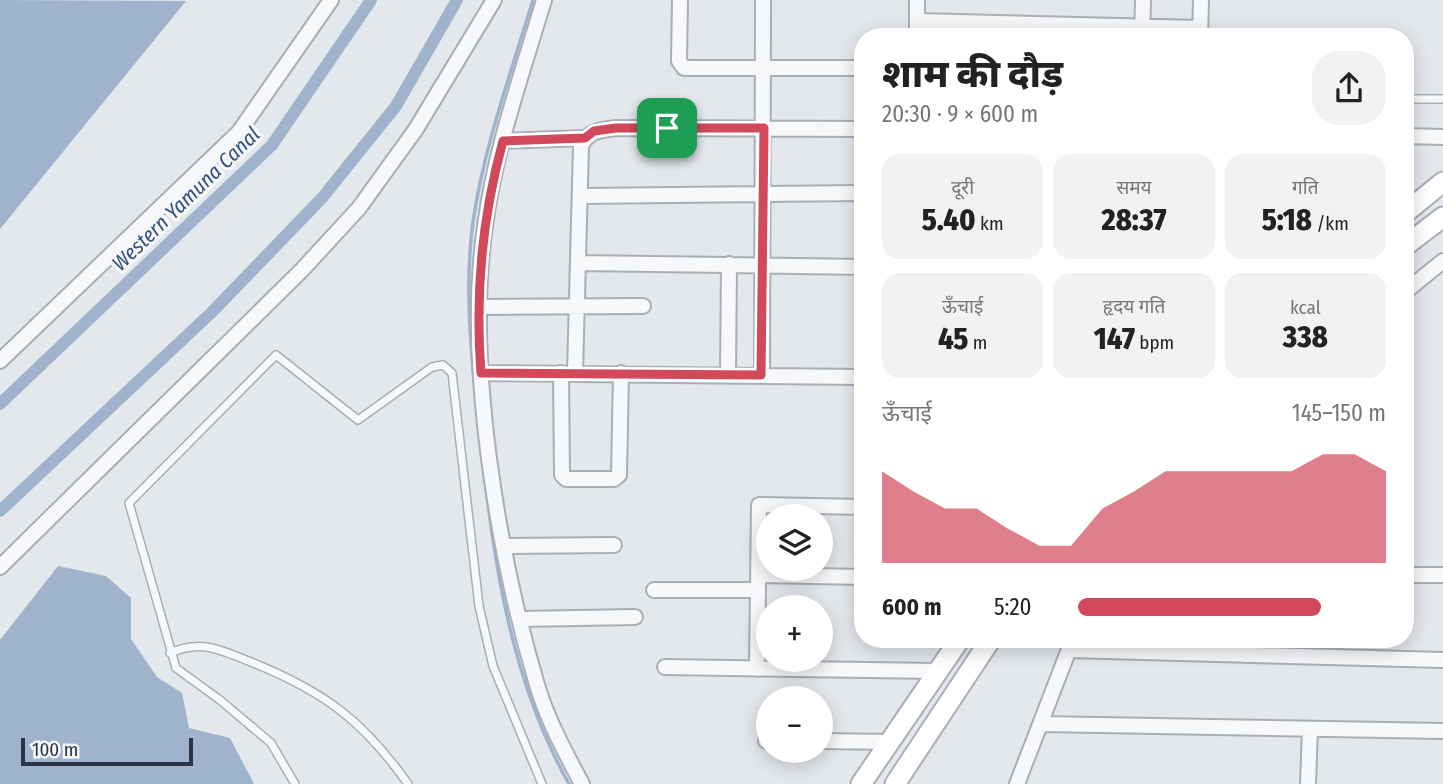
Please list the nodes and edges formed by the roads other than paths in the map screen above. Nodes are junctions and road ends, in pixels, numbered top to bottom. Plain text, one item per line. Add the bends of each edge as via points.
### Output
1 (331, 0) edge
2 (494, 0) edge
3 (544, 0) edge
4 (680, 0) edge
5 (763, 0) edge
6 (917, 0) edge
7 (1143, 0) edge
8 (1201, 0) edge
9 (917, 21) junction
10 (917, 28) edge
11 (1074, 28) edge
12 (1142, 28) edge
13 (1200, 28) edge
14 (763, 68) junction
15 (854, 68) edge
16 (1414, 99) edge
17 (1443, 99) edge
18 (764, 128) junction
19 (854, 129) edge
20 (1414, 136) edge
21 (1443, 137) edge
22 (585, 138) junction
23 (503, 141) junction
24 (1443, 182) edge
25 (854, 193) edge
26 (762, 195) junction
27 (582, 196) junction
28 (1414, 206) edge
29 (1443, 217) edge
30 (1414, 239) edge
31 (1443, 261) edge
32 (579, 263) junction
33 (729, 264) junction
34 (761, 265) junction
35 (854, 267) edge
36 (1414, 282) edge
37 (579, 306) junction
38 (643, 306) dead end
39 (480, 307) junction
40 (0, 361) edge
41 (481, 373) junction
42 (568, 373) junction
43 (621, 373) junction
44 (728, 375) junction
45 (761, 375) junction
46 (854, 377) edge
47 (854, 507) edge
48 (614, 545) dead end
49 (505, 546) junction
50 (0, 567) edge
51 (1414, 575) edge
52 (1443, 575) edge
53 (854, 578) edge
54 (758, 583) junction
55 (654, 590) dead end
56 (758, 595) edge
57 (635, 617) dead end
58 (520, 619) junction
59 (954, 648) edge
60 (985, 648) edge
61 (1069, 648) edge
62 (1164, 648) edge
63 (170, 653) junction
64 (1443, 660) edge
65 (665, 667) dead end
66 (756, 668) edge
67 (833, 669) edge
68 (938, 671) junction
69 (1040, 724) junction
70 (1310, 729) junction
71 (1443, 731) edge
72 (833, 741) edge
73 (890, 742) junction
74 (295, 784) edge
75 (408, 784) edge
76 (542, 784) edge
77 (582, 784) edge
78 (861, 784) edge
79 (895, 784) edge
80 (1017, 784) edge
81 (1308, 784) edge

1 - 40 street via 239,132
2 - 50 street via 416,129 359,208 301,271
3 - 23 street
4 - 14 street via 679,61 684,68
5 - 14 street
6 - 9 street
7 - 12 street
8 - 13 street
9 - 10 street
9 - 11 street
14 - 15 street
14 - 18 street
16 - 17 lane
18 - 19 street
18 - 22 street via 616,128 594,131
18 - 26 street
20 - 21 street
22 - 23 street
22 - 27 street via 581,146
23 - 39 street via 484,227
24 - 28 street
25 - 26 street
26 - 27 street
26 - 34 street
27 - 32 street
29 - 30 street
31 - 36 street
32 - 33 street
32 - 37 street
33 - 34 street
33 - 44 street
34 - 35 street
34 - 45 street
37 - 38 street
37 - 39 street
37 - 42 street
39 - 41 street
41 - 42 street
41 - 49 street
42 - 43 street
42 - 43 street via 562,475 614,480 619,475
43 - 44 street
44 - 45 street
45 - 46 street
47 - 54 street via 759,505
48 - 49 street
49 - 58 street
51 - 52 street
53 - 54 street
54 - 55 street
54 - 56 street
57 - 58 street
58 - 77 street via 538,690
59 - 68 street
60 - 79 street
61 - 69 street
62 - 64 street
63 - 74 lane via 184,676 271,743
63 - 75 lane via 188,645 213,648 324,696 386,752
63 - 76 lane via 130,513 132,497 273,356 279,356 358,419 432,367 443,365 454,382 480,606 493,666
65 - 66 street
67 - 68 street
68 - 73 street
69 - 70 street
69 - 80 street
70 - 71 street
70 - 81 street
72 - 73 street
73 - 78 street

